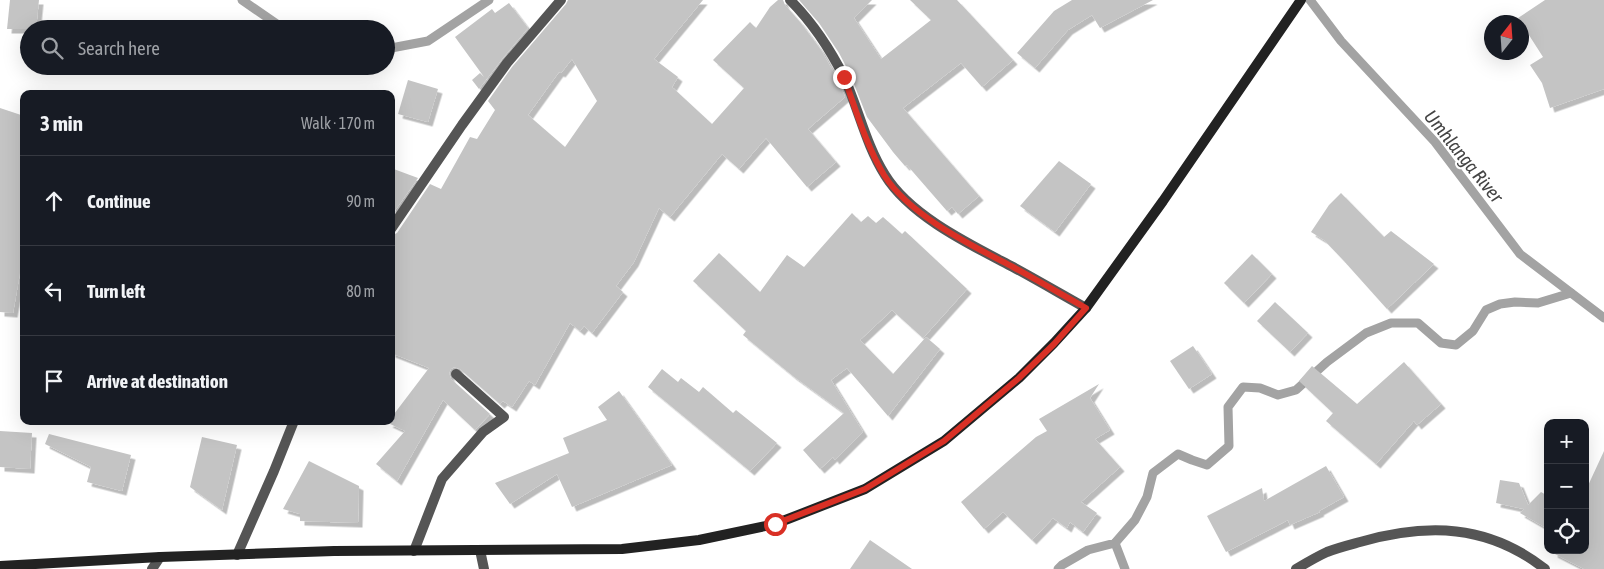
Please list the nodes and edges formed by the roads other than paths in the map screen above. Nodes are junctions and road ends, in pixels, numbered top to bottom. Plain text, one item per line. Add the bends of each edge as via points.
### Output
1 (562, 0) edge
2 (790, 0) edge
3 (1301, 0) edge
4 (395, 223) edge
5 (1086, 308) junction
6 (456, 374) dead end
7 (292, 425) edge
8 (480, 550) junction
9 (414, 551) junction
10 (237, 555) junction
11 (160, 557) junction
12 (0, 566) edge
13 (152, 569) edge
14 (484, 569) edge
15 (1296, 569) edge
16 (1544, 569) edge

1 - 4 street via 507,62
2 - 5 street via 805,15 844,77 870,148 901,197 955,235
3 - 5 street
5 - 8 street via 1019,378 944,441 865,489 775,524 699,540 622,549
6 - 9 street via 504,417 477,438 442,479
7 - 10 street
8 - 9 street
8 - 14 street
9 - 10 street
10 - 11 street
11 - 12 street
11 - 13 street
15 - 16 street via 1327,552 1381,536 1426,530 1459,531 1493,539 1532,559

